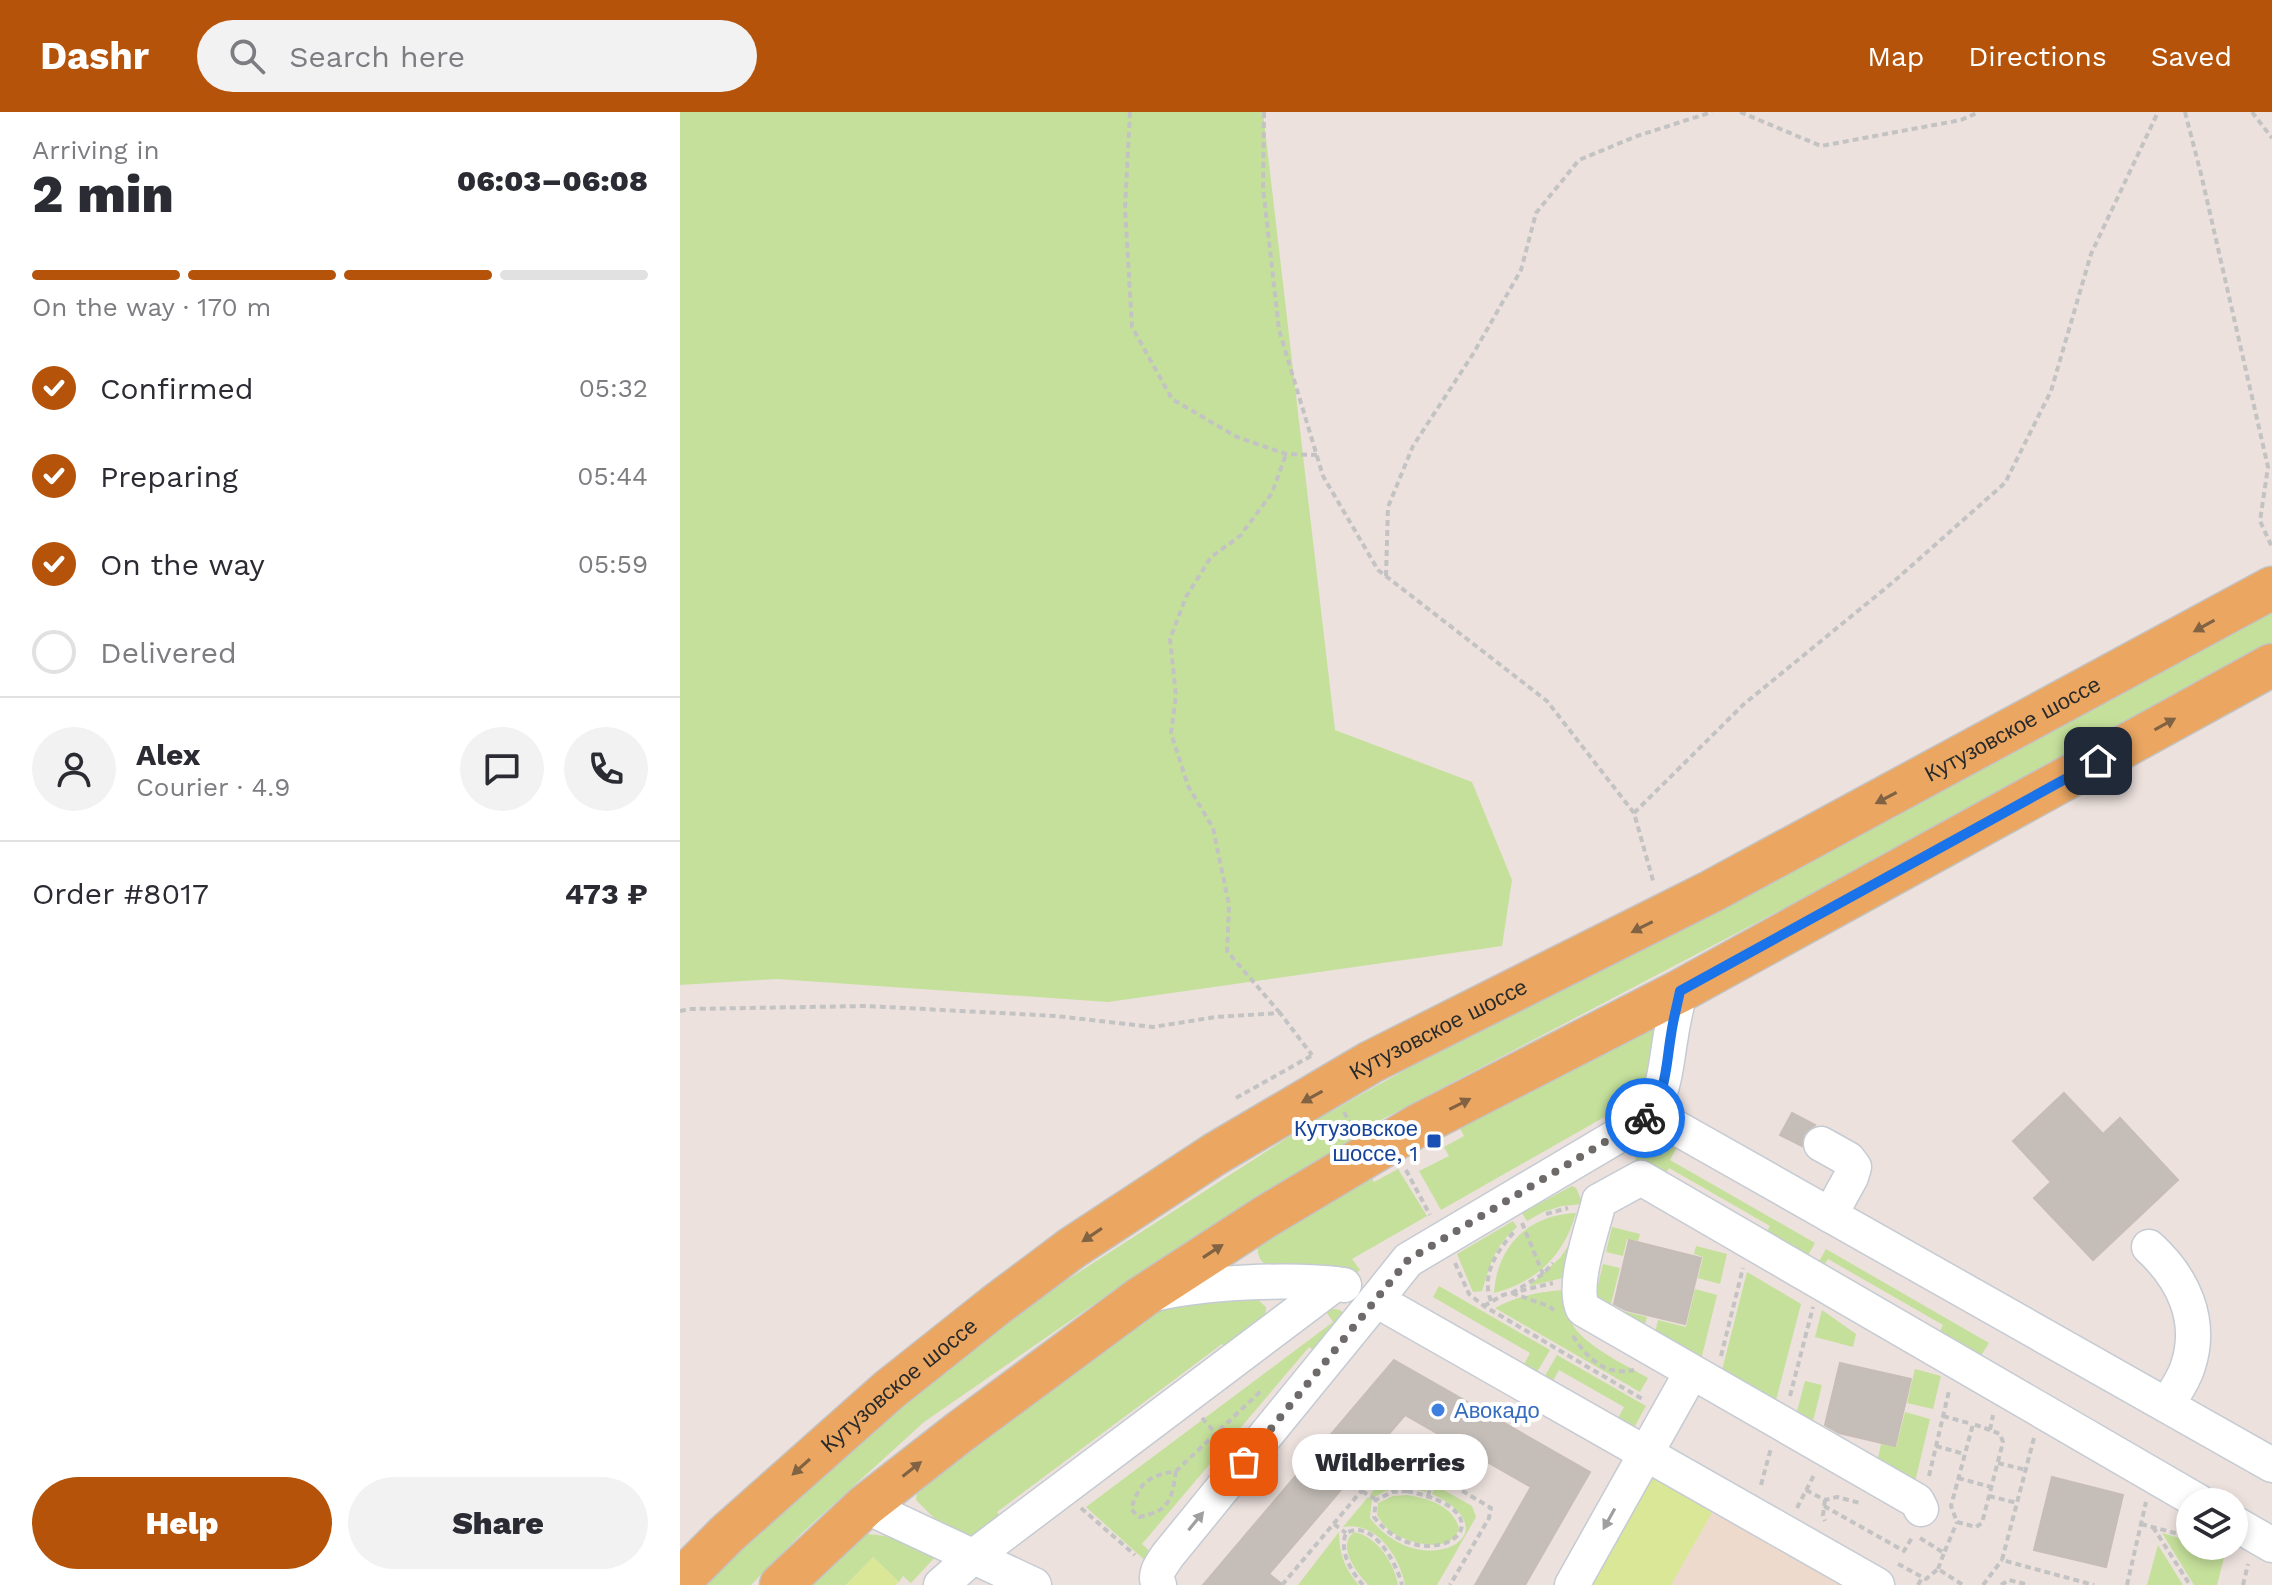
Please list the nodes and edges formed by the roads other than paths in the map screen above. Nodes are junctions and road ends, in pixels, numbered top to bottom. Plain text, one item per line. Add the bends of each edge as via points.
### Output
1 (2272, 588) edge
2 (2272, 665) edge
3 (1680, 991) junction
4 (1650, 1113) junction
5 (1620, 1134) junction
6 (1821, 1144) dead end
7 (1563, 1168) junction
8 (1641, 1178) junction
9 (1584, 1204) junction
10 (1830, 1215) junction
11 (2149, 1247) dead end
12 (1335, 1284) junction
13 (1379, 1295) junction
14 (1142, 1297) junction
15 (1705, 1368) junction
16 (2167, 1405) junction
17 (1646, 1454) junction
18 (2272, 1465) edge
19 (2176, 1489) edge
20 (865, 1506) junction
21 (1917, 1522) road end
22 (974, 1556) junction
23 (1157, 1580) edge
24 (680, 1581) edge
25 (1026, 1583) edge
26 (781, 1585) edge
27 (941, 1585) edge
28 (1572, 1585) edge
29 (1877, 1585) edge

1 -> 24 main road, Кутузовское шоссе via 1712,891 1371,1062 1215,1154 1072,1248 901,1380
3 -> 2 main road
3 - 4 lane via 1665,1080
14 -> 3 main road via 1417,1126
4 - 5 lane
4 - 10 lane
5 - 7 lane
5 - 8 lane via 1629,1169
6 - 10 lane via 1854,1167
7 - 9 lane via 1593,1187
7 - 13 lane via 1447,1246 1408,1260
8 - 9 lane
8 - 19 lane
9 - 15 lane via 1579,1283 1583,1309
10 - 16 lane
11 - 16 lane via 2183,1289 2193,1315 2188,1369
12 - 13 lane
12 - 14 lane via 1202,1287
12 - 22 lane
13 - 17 lane
23 -> 13 lane
20 -> 14 main road
15 - 17 lane
15 - 21 lane via 1783,1412 1827,1451 1917,1501
16 - 18 lane
17 -> 28 lane
17 - 29 lane
20 - 22 lane
20 - 26 main road
22 - 25 lane
22 - 27 lane

